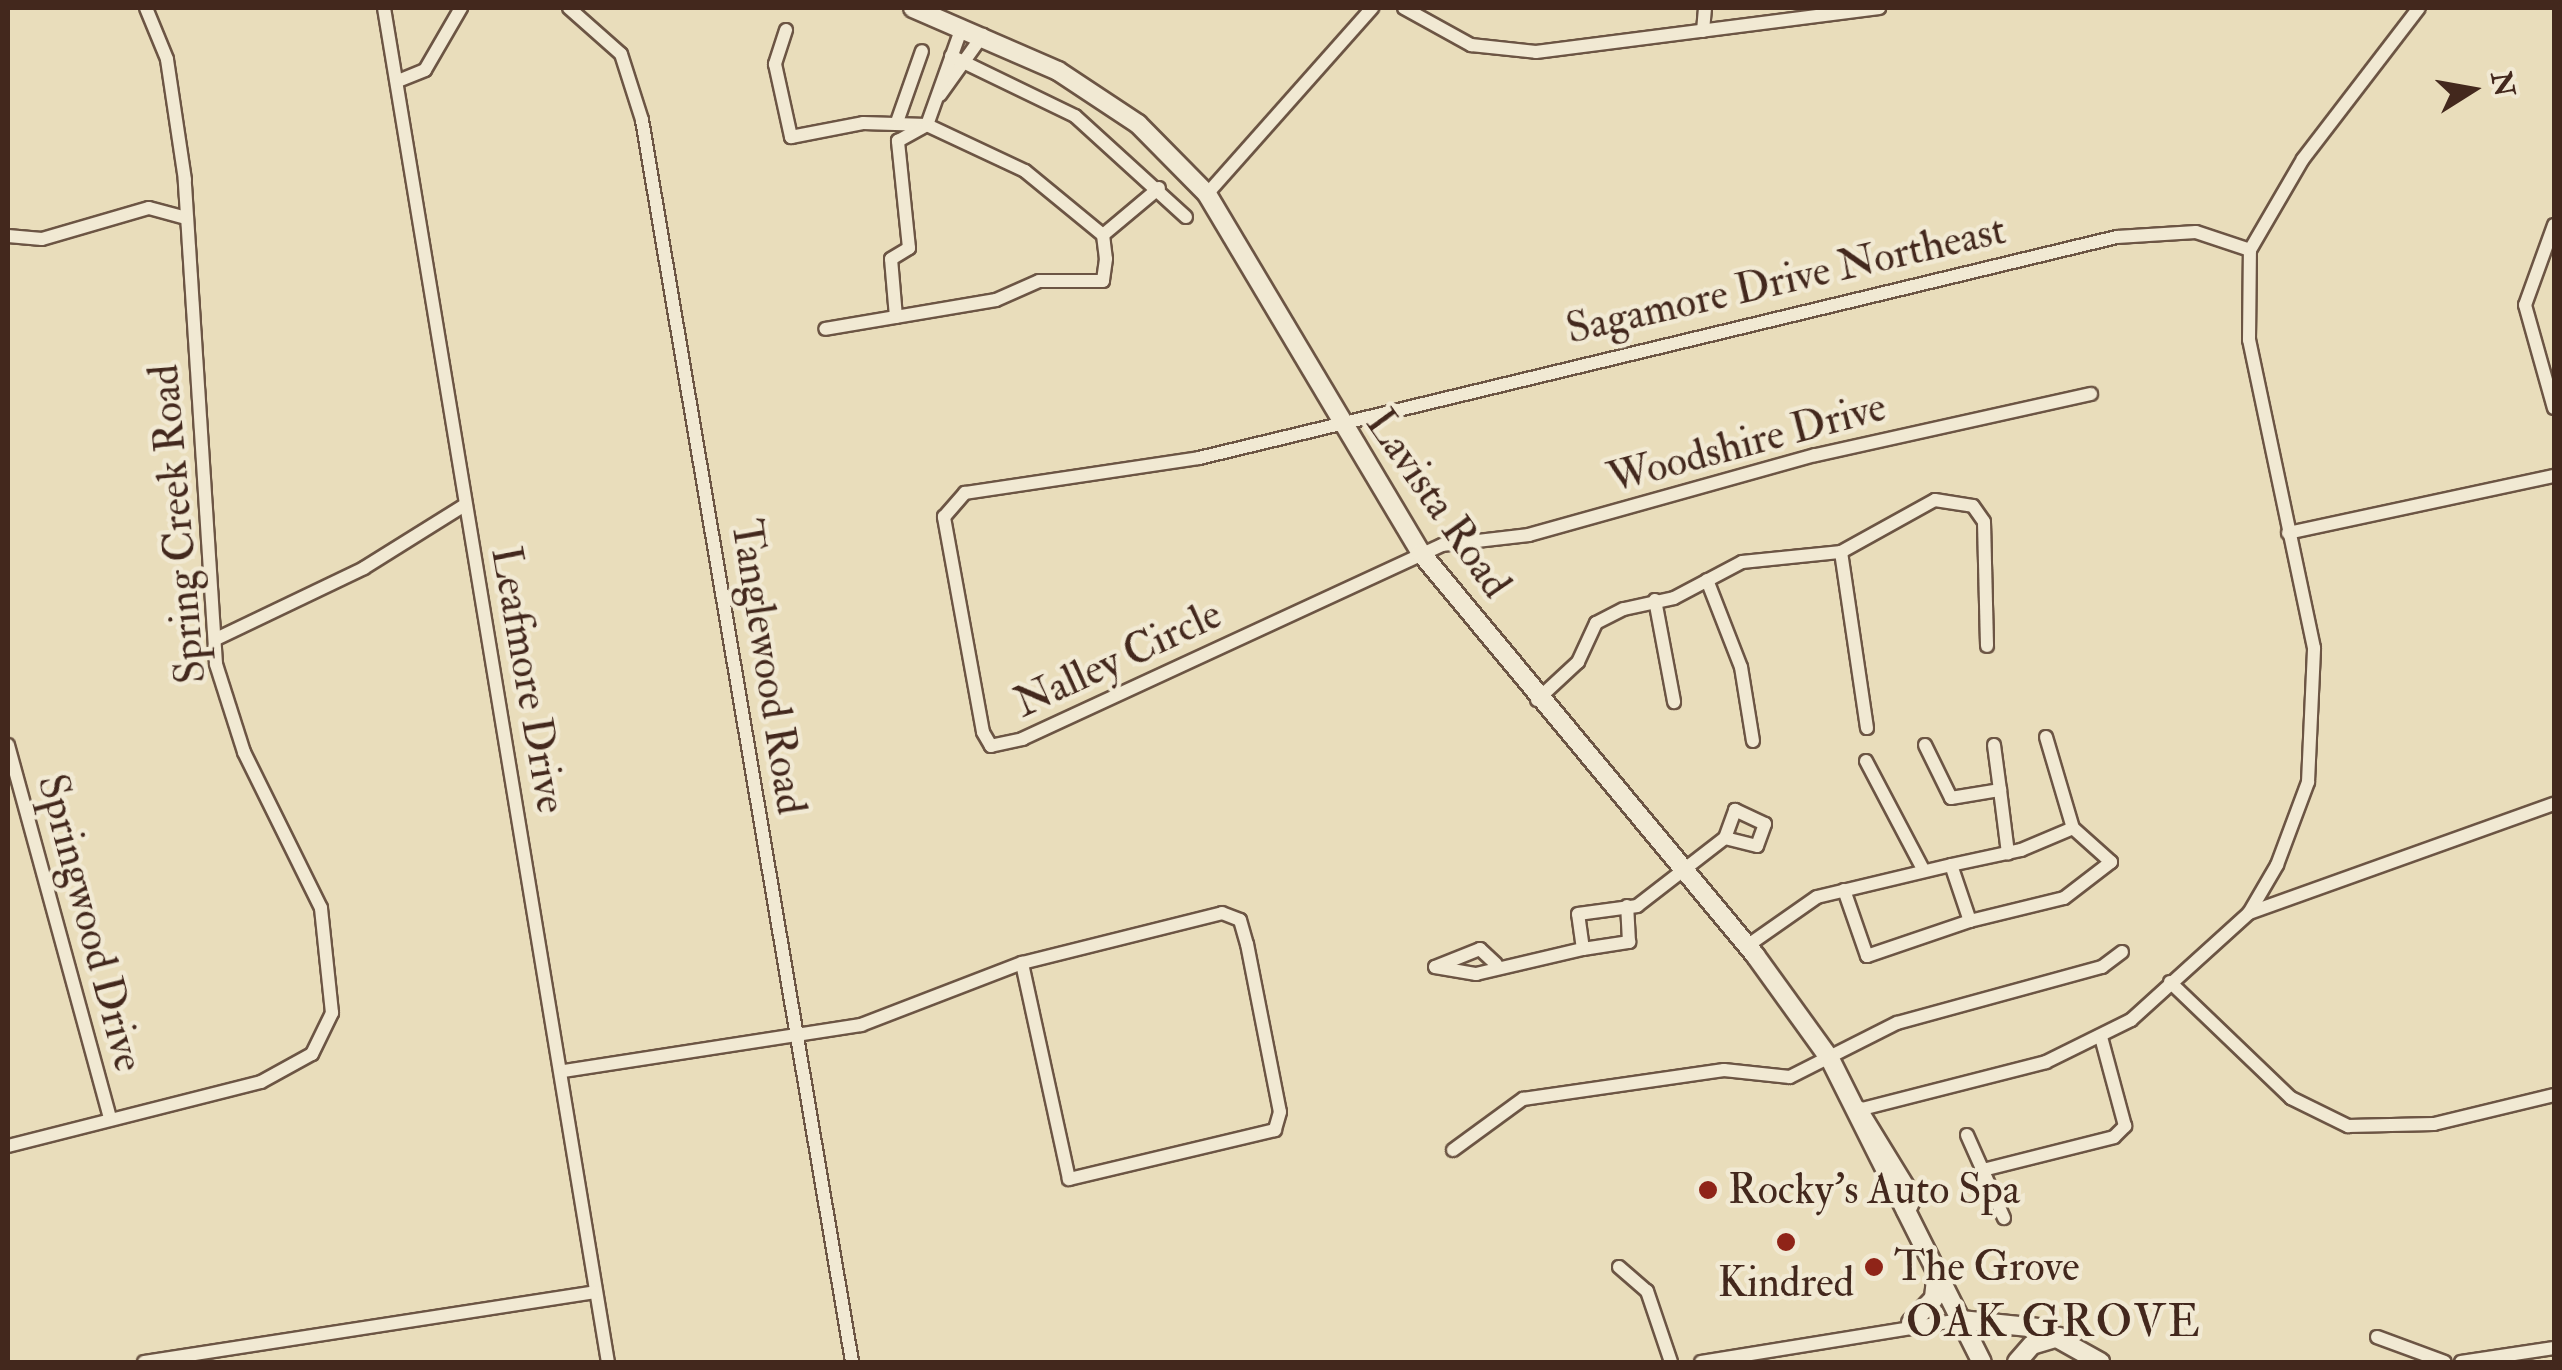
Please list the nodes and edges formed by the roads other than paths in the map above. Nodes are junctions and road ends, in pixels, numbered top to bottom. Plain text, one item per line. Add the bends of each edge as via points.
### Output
1 (146, 8) edge
2 (384, 8) edge
3 (462, 8) edge
4 (570, 8) edge
5 (913, 8) edge
6 (1372, 8) edge
7 (1404, 8) edge
8 (1705, 8) edge
9 (1879, 8) edge
10 (2419, 8) edge
11 (962, 27) junction
12 (786, 30) dead end
13 (1704, 32) junction
14 (983, 34) junction
15 (922, 51) dead end
16 (951, 56) junction
17 (966, 63) junction
18 (398, 82) junction
19 (940, 94) junction
20 (896, 122) junction
21 (927, 126) junction
22 (1159, 188) junction
23 (1207, 194) junction
24 (1186, 217) dead end
25 (186, 218) junction
26 (2554, 225) edge
27 (8, 236) edge
28 (1103, 236) junction
29 (2250, 250) junction
30 (896, 317) junction
31 (824, 329) dead end
32 (2091, 394) dead end
33 (2554, 408) edge
34 (1338, 423) junction
35 (2554, 476) edge
36 (465, 504) junction
37 (2288, 533) junction
38 (1841, 552) junction
39 (1421, 553) junction
40 (1708, 580) junction
41 (1655, 600) junction
42 (216, 639) junction
43 (1988, 646) dead end
44 (1537, 700) junction
45 (1674, 702) dead end
46 (1867, 728) dead end
47 (2046, 738) dead end
48 (1753, 740) dead end
49 (1926, 744) dead end
50 (1994, 744) dead end
51 (8, 745) edge
52 (1866, 761) dead end
53 (2000, 790) junction
54 (2554, 804) edge
55 (2073, 828) junction
56 (1725, 838) junction
57 (2008, 853) junction
58 (1952, 865) junction
59 (1684, 872) junction
60 (1924, 872) junction
61 (1844, 890) junction
62 (1628, 906) junction
63 (2249, 913) junction
64 (1970, 921) junction
65 (1746, 946) junction
66 (1583, 949) junction
67 (2122, 952) dead end
68 (1022, 963) junction
69 (1496, 964) dead end
70 (2170, 982) junction
71 (794, 1032) junction
72 (2102, 1037) junction
73 (1830, 1059) junction
74 (564, 1070) junction
75 (2554, 1094) edge
76 (1858, 1110) junction
77 (110, 1118) junction
78 (1967, 1135) dead end
79 (8, 1146) edge
80 (1453, 1150) dead end
81 (1987, 1169) junction
82 (2004, 1218) dead end
83 (1620, 1267) dead end
84 (1937, 1269) junction
85 (596, 1292) junction
86 (1961, 1320) junction
87 (1910, 1323) junction
88 (2059, 1337) junction
89 (2377, 1337) dead end
90 (2554, 1348) edge
91 (144, 1362) edge
92 (608, 1362) edge
93 (852, 1362) edge
94 (1671, 1362) edge
95 (1701, 1362) edge
96 (1982, 1362) edge
97 (2016, 1362) edge
98 (2100, 1362) edge
99 (2445, 1362) edge
100 (2461, 1362) edge

1 - 25 street, Spring Creek Road via 176,106
2 - 18 street, Leafmore Drive
3 - 18 street via 425,70
4 - 71 street, Tanglewood Road via 621,54 642,120
5 - 11 main road, Lavista Road
6 - 23 street
7 - 13 street via 1471,46 1536,52
8 - 13 street
9 - 13 street
10 - 29 street via 2303,159
11 - 14 main road, Lavista Road
11 - 16 street
12 - 20 street via 775,64 791,137
14 - 17 street
14 - 23 main road, Lavista Road via 1138,124
15 - 20 street
16 - 17 street
16 - 19 street
17 - 19 street
17 - 22 street via 1075,116
18 - 36 street, Leafmore Drive
19 - 21 street
20 - 21 street
21 - 28 street via 1025,170
21 - 30 street via 898,141 909,248 891,260
22 - 24 street
22 - 28 street
23 - 34 main road, Lavista Road
25 - 27 street via 149,208 42,238
25 - 42 street, Spring Creek Road
26 - 33 street via 2525,305
28 - 30 street via 1103,281 1040,281 996,300
29 - 34 street, Sagamore Drive Northeast via 2196,232 2131,234
29 - 37 street via 2249,340
30 - 31 street
32 - 39 street, Woodshire Drive via 1815,455 1529,535
34 - 39 main road, Lavista Road
34 - 39 street, Nalley Circle via 952,502 948,550 991,746
35 - 37 street
36 - 42 street via 364,568
36 - 74 street, Leafmore Drive
37 - 63 street via 2314,648 2315,729 2308,782
38 - 40 street via 1742,562
38 - 43 street via 1935,500 1973,506 1989,556
38 - 46 street
39 - 44 main road, Lavista Road
40 - 41 street
40 - 48 street via 1742,668
41 - 44 street via 1596,623 1578,662
41 - 45 street
42 - 77 street, Spring Creek Road via 244,752 322,908 332,1013 312,1054 262,1082
44 - 59 main road, Lavista Road
47 - 55 street
49 - 53 street via 1952,798
50 - 53 street
51 - 77 street, Springwood Drive
52 - 60 street
53 - 57 street
54 - 63 street
55 - 57 street
55 - 64 street via 2111,862 2064,898
56 - 56 street via 1757,846 1764,824 1747,808 1726,818
56 - 59 street
57 - 58 street
58 - 60 street
58 - 64 street
59 - 62 street
59 - 65 main road, Lavista Road
60 - 61 street
61 - 64 street via 1867,956
61 - 65 street via 1777,919
62 - 66 street via 1629,942
62 - 66 street via 1578,914
63 - 70 street
65 - 73 main road, Lavista Road
66 - 69 street
67 - 73 street via 2102,967 1898,1023
68 - 68 street via 1191,918 1240,920 1280,1112 1273,1132 1069,1179
68 - 71 street via 862,1025
70 - 72 street
70 - 75 street via 2291,1098 2348,1126 2434,1124
71 - 74 street
71 - 93 street, Tanglewood Road
72 - 76 street via 2046,1062
72 - 81 street via 2125,1126 2114,1137
73 - 76 main road, Lavista Road
73 - 80 street via 1790,1077 1724,1070 1523,1100
74 - 85 street, Leafmore Drive
76 - 84 main road, Lavista Road via 1912,1198 1906,1211
77 - 79 street, Spring Creek Road
78 - 81 street
81 - 82 street
83 - 94 street via 1646,1291
84 - 86 main road, Lavista Road
84 - 87 main road via 1934,1298
85 - 91 street
85 - 92 street, Leafmore Drive
86 - 87 street
86 - 88 main road via 1998,1317
86 - 96 main road, Lavista Road
87 - 95 street
88 - 97 main road via 2032,1345
88 - 98 main road
89 - 99 street
90 - 100 street

